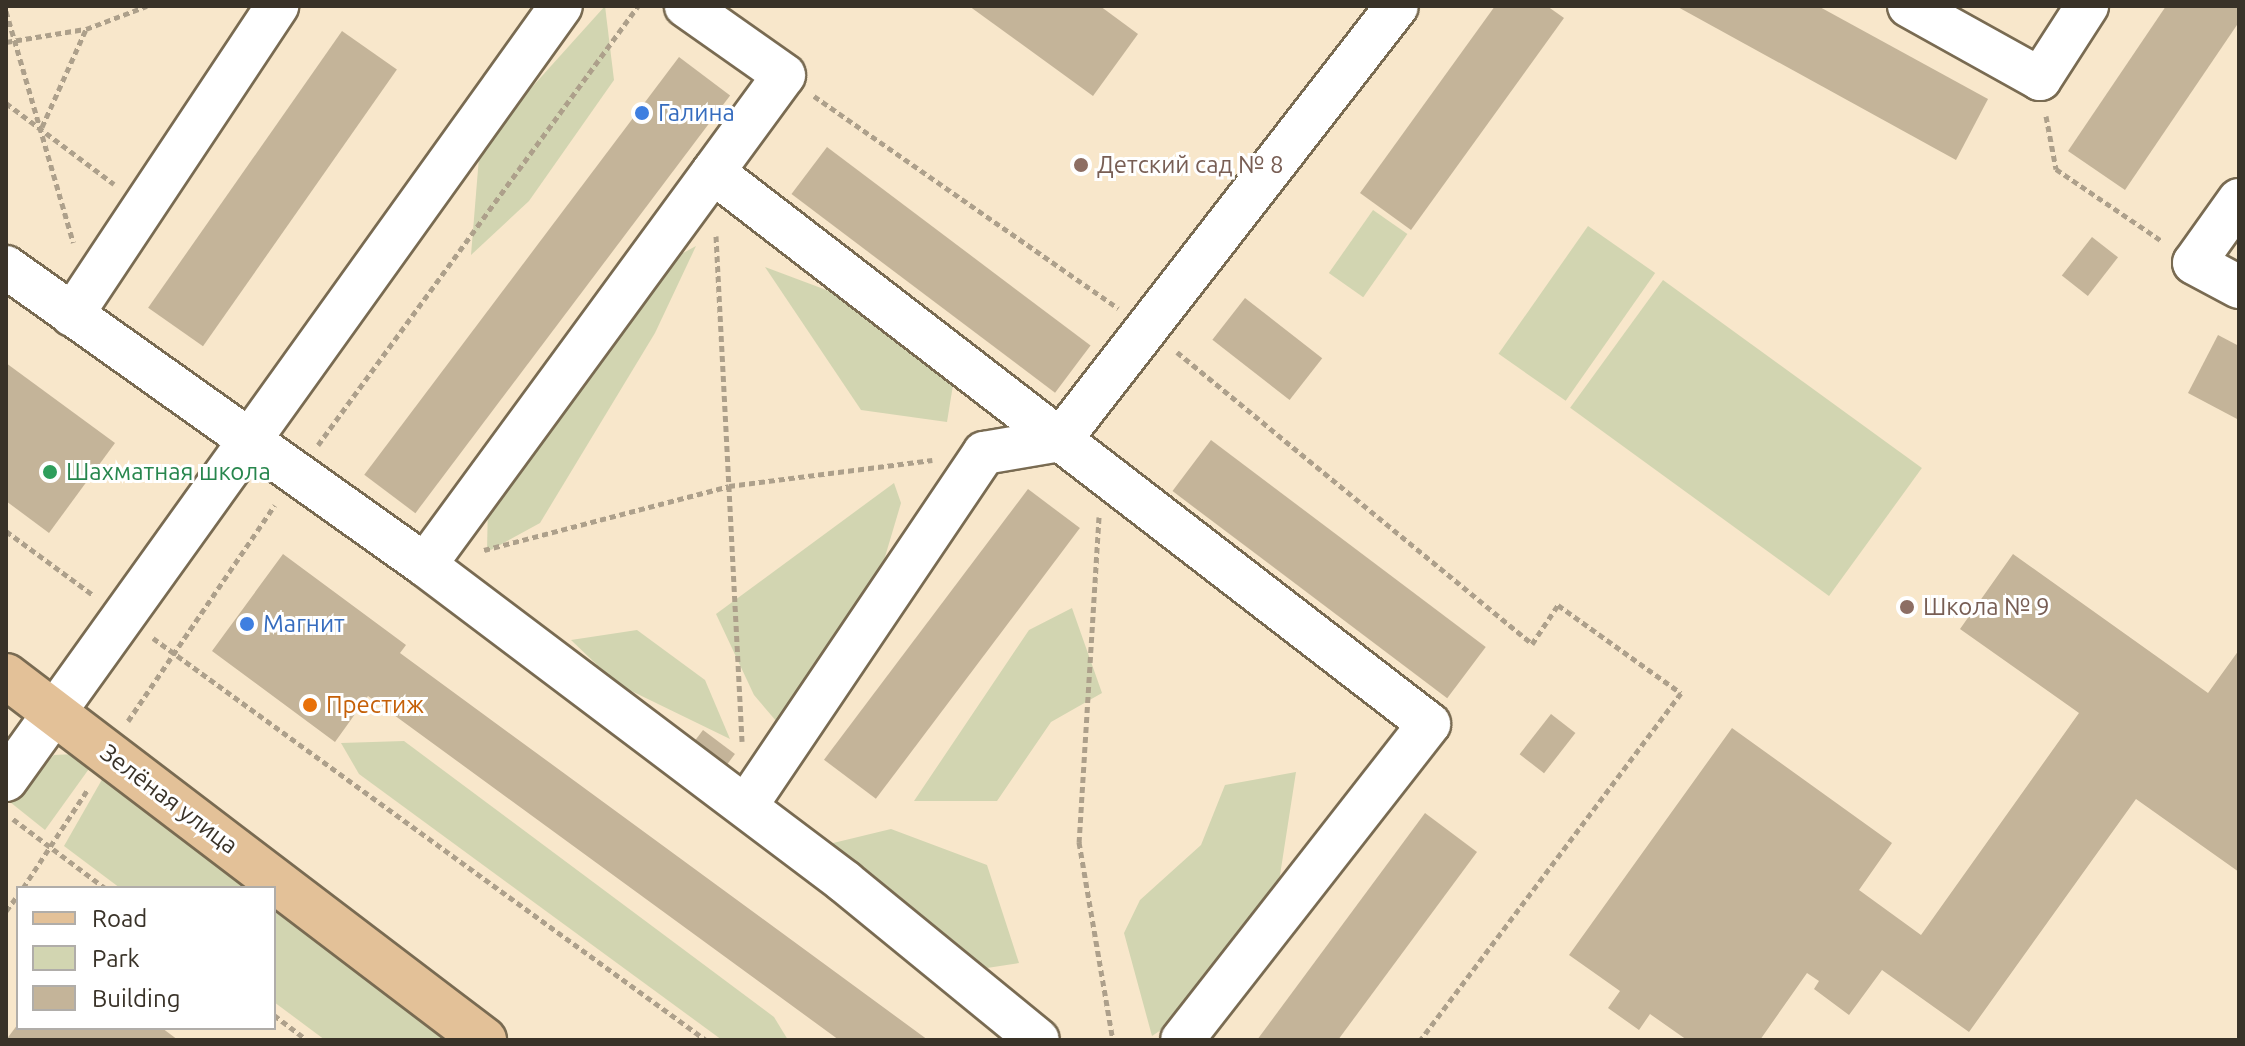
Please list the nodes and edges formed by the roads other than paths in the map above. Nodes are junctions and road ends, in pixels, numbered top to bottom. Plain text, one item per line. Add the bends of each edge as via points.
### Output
1 (277, 6) edge
2 (686, 6) edge
3 (1397, 6) edge
4 (1909, 6) edge
5 (2087, 6) edge
6 (550, 10) edge
7 (713, 172) junction
8 (2239, 200) edge
9 (6, 267) edge
10 (2239, 287) edge
11 (80, 304) junction
12 (1060, 440) junction
13 (249, 445) junction
14 (425, 565) junction
15 (6, 676) edge
16 (57, 714) junction
17 (6, 780) edge
18 (746, 806) junction
19 (484, 1040) edge
20 (1038, 1040) edge
21 (1182, 1040) edge

1 - 11 street
2 - 7 street via 784,75
3 - 12 street via 1151,331
4 - 5 street via 2040,79
6 - 13 street
7 - 12 street
7 - 14 street
8 - 10 street via 2194,263
9 - 11 street
11 - 13 street
12 - 18 street via 984,453
12 - 21 street via 1429,724
13 - 14 street
13 - 16 street
14 - 18 street
15 - 16 main road, Зелёная улица
16 - 17 street
16 - 19 main road, Зелёная улица
18 - 20 street

